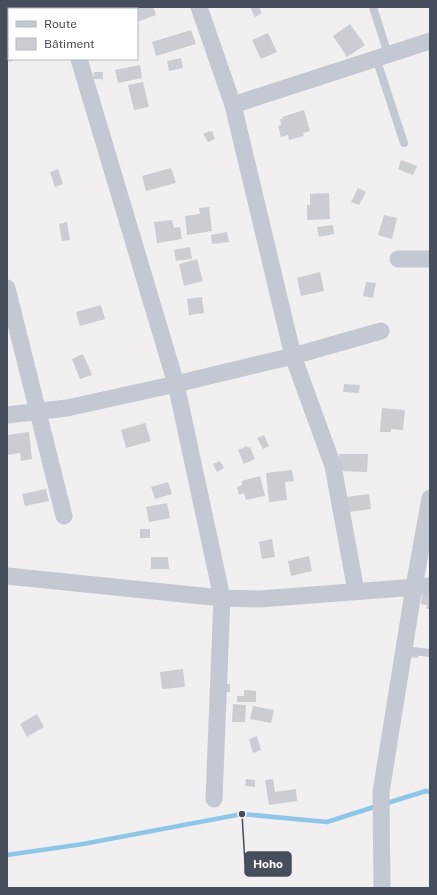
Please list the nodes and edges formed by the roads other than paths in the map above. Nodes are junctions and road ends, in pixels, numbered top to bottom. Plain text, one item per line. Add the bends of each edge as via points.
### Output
1 (199, 7) edge
2 (373, 7) edge
3 (430, 41) edge
4 (382, 56) junction
5 (79, 60) edge
6 (233, 105) junction
7 (404, 143) dead end
8 (398, 259) dead end
9 (430, 259) edge
10 (7, 288) edge
11 (381, 331) dead end
12 (292, 356) junction
13 (176, 384) junction
14 (38, 411) junction
15 (7, 415) edge
16 (430, 499) edge
17 (64, 516) dead end
18 (7, 576) edge
19 (422, 586) edge
20 (356, 591) junction
21 (222, 598) junction
22 (404, 650) junction
23 (430, 652) edge
24 (214, 799) dead end
25 (382, 888) edge

1 - 6 street
2 - 4 lane
3 - 4 street
4 - 6 street
4 - 7 lane
5 - 13 street
6 - 12 street
8 - 9 street
10 - 14 street
11 - 12 street
12 - 13 street
12 - 20 street via 333,466
13 - 14 street via 67,408
13 - 21 street
14 - 15 street
14 - 17 street
16 - 19 street
18 - 21 street
19 - 20 street
19 - 22 street
20 - 21 street via 258,599
21 - 24 street
22 - 23 lane
22 - 25 street via 381,792

